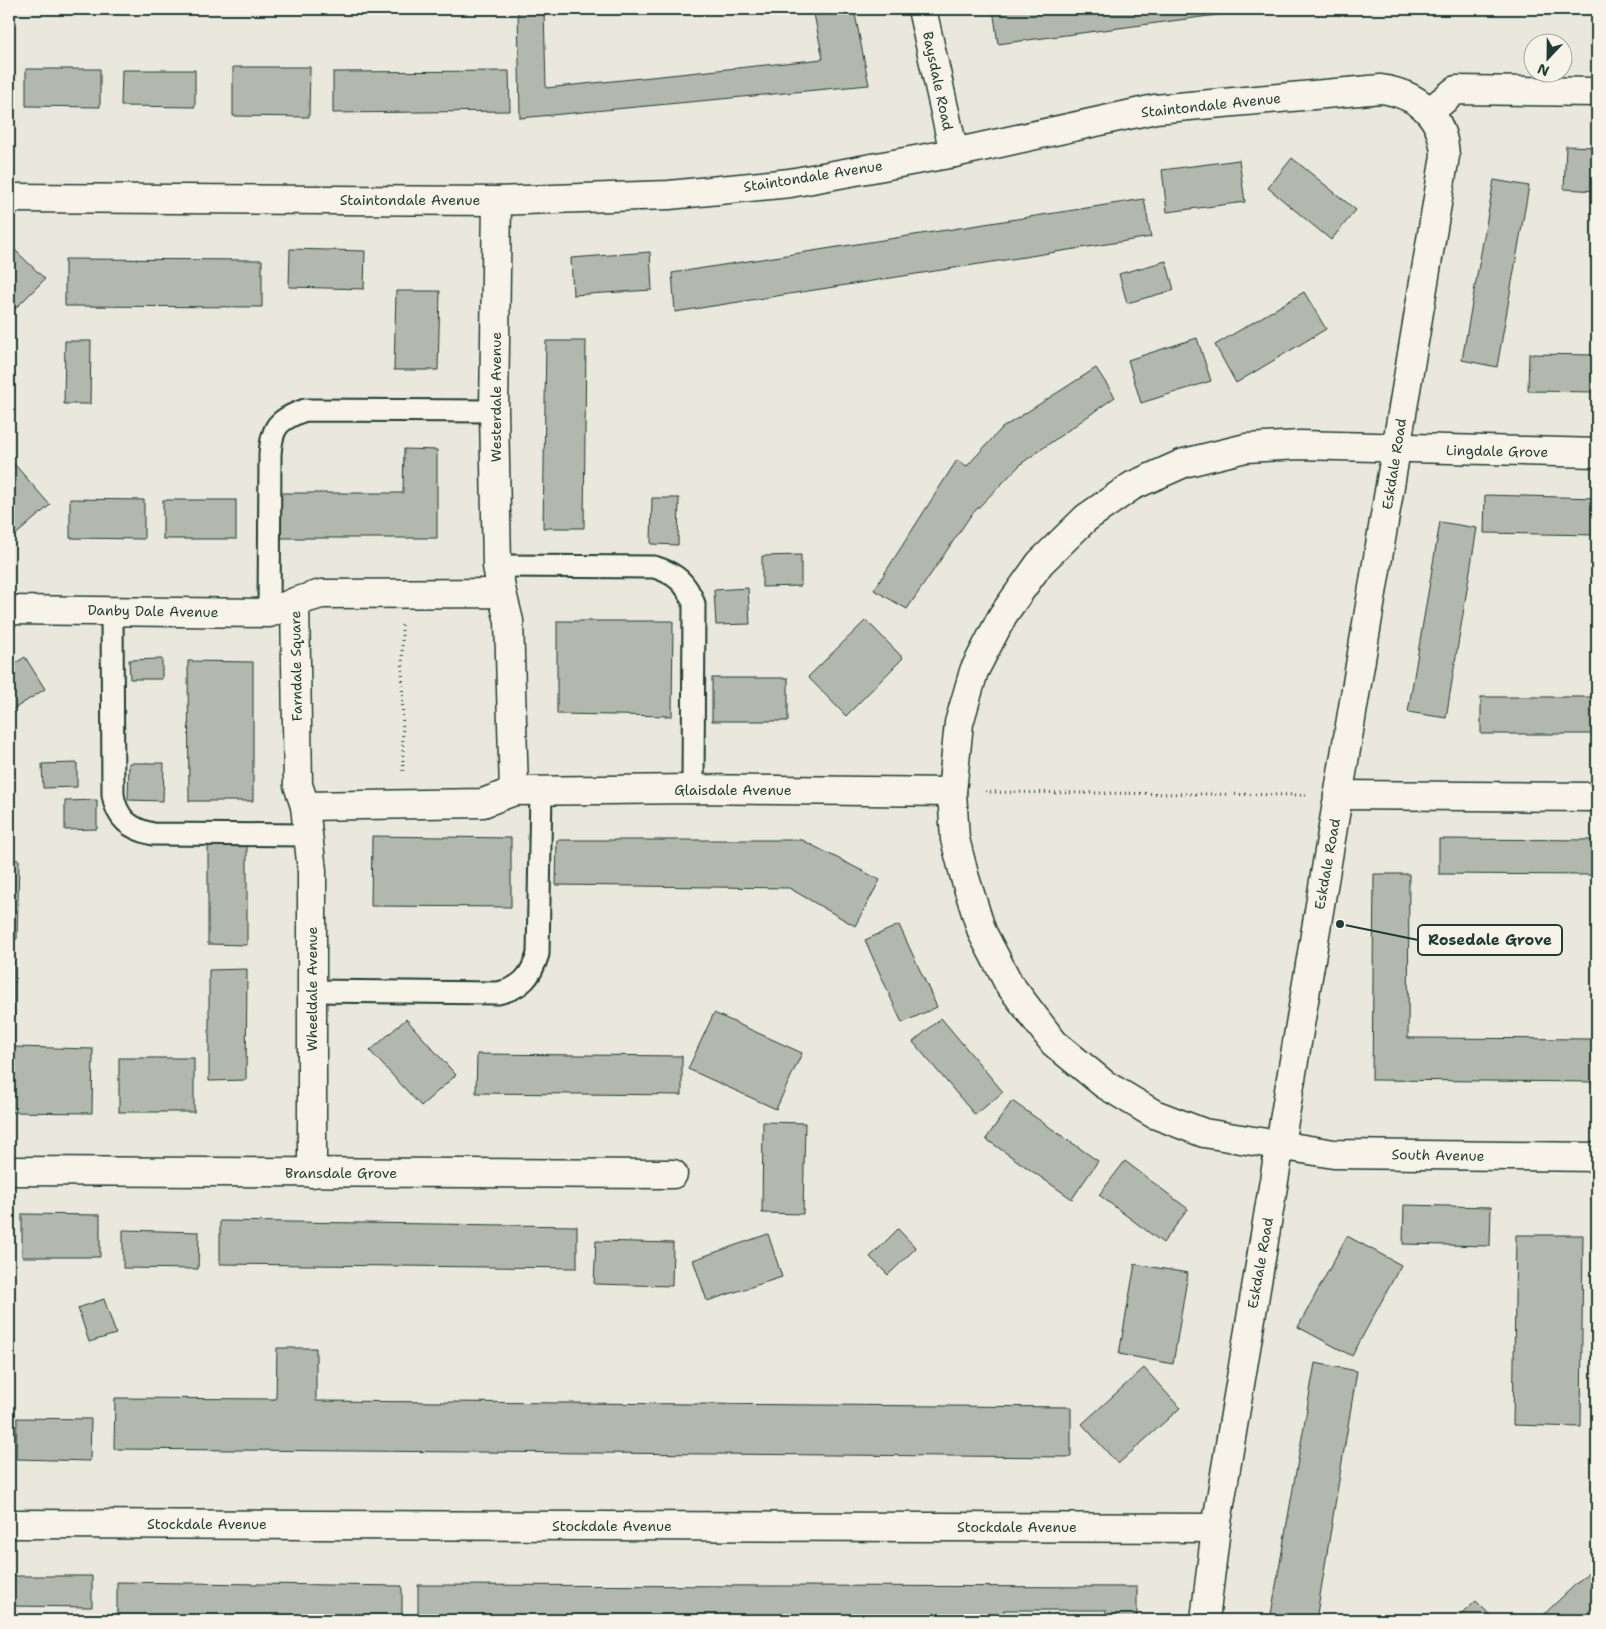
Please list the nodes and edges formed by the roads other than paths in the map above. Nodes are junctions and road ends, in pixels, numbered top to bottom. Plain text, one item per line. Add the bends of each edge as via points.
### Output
1 (922, 9) edge
2 (1597, 92) edge
3 (1429, 112) junction
4 (954, 153) junction
5 (9, 198) edge
6 (497, 200) junction
7 (494, 411) junction
8 (1396, 449) junction
9 (1597, 453) edge
10 (497, 566) junction
11 (502, 593) junction
12 (295, 602) junction
13 (9, 610) edge
14 (112, 611) junction
15 (269, 613) junction
16 (693, 789) junction
17 (514, 791) junction
18 (541, 791) junction
19 (952, 792) junction
20 (1338, 796) junction
21 (1597, 797) edge
22 (305, 806) junction
23 (308, 835) junction
24 (312, 991) junction
25 (1280, 1145) junction
26 (1597, 1157) edge
27 (9, 1170) edge
28 (312, 1173) junction
29 (673, 1174) dead end
30 (9, 1524) edge
31 (1216, 1528) junction
32 (1205, 1620) edge

1 - 4 street, Baysdale Road
2 - 3 street via 1456,90
3 - 4 street, Staintondale Avenue via 1399,92 1382,89 1155,109
3 - 8 street, Eskdale Road via 1438,124 1445,156
4 - 6 street, Staintondale Avenue via 790,183 669,195
5 - 6 street, Staintondale Avenue
6 - 7 street, Westerdale Avenue
7 - 10 street, Westerdale Avenue
7 - 15 lane via 305,410 278,424 271,435 270,454
8 - 9 street, Lingdale Grove
8 - 19 street, Lingdale Grove via 1246,448 1184,462 1132,486 1086,518 1040,563 1002,615 974,671 959,723
8 - 20 street, Eskdale Road
10 - 11 street, Westerdale Avenue
10 - 16 lane via 654,567 680,578 690,591 694,604
11 - 12 street, Farndale Square via 321,594
11 - 17 street via 510,621
12 - 15 street, Danby Dale Avenue
12 - 22 street, Farndale Square via 298,785
13 - 14 street, Danby Dale Avenue
14 - 15 street, Danby Dale Avenue
14 - 23 lane via 113,795 115,809 124,822 153,834
16 - 18 street, Glaisdale Avenue
16 - 19 street, Glaisdale Avenue
17 - 18 street, Glaisdale Avenue
17 - 22 street via 483,803
18 - 24 lane via 538,954 524,983 498,994
19 - 25 street, South Avenue via 955,839 982,932 1009,984 1054,1042 1104,1084 1154,1114 1204,1134
20 - 21 street
20 - 25 street, Eskdale Road
22 - 23 street, Wheeldale Avenue
23 - 24 street, Wheeldale Avenue via 312,871
24 - 28 street, Wheeldale Avenue
25 - 26 street, South Avenue via 1334,1154
25 - 31 street, Eskdale Road
27 - 28 street, Bransdale Grove
28 - 29 street, Bransdale Grove
30 - 31 street, Stockdale Avenue
31 - 32 street, Eskdale Road

